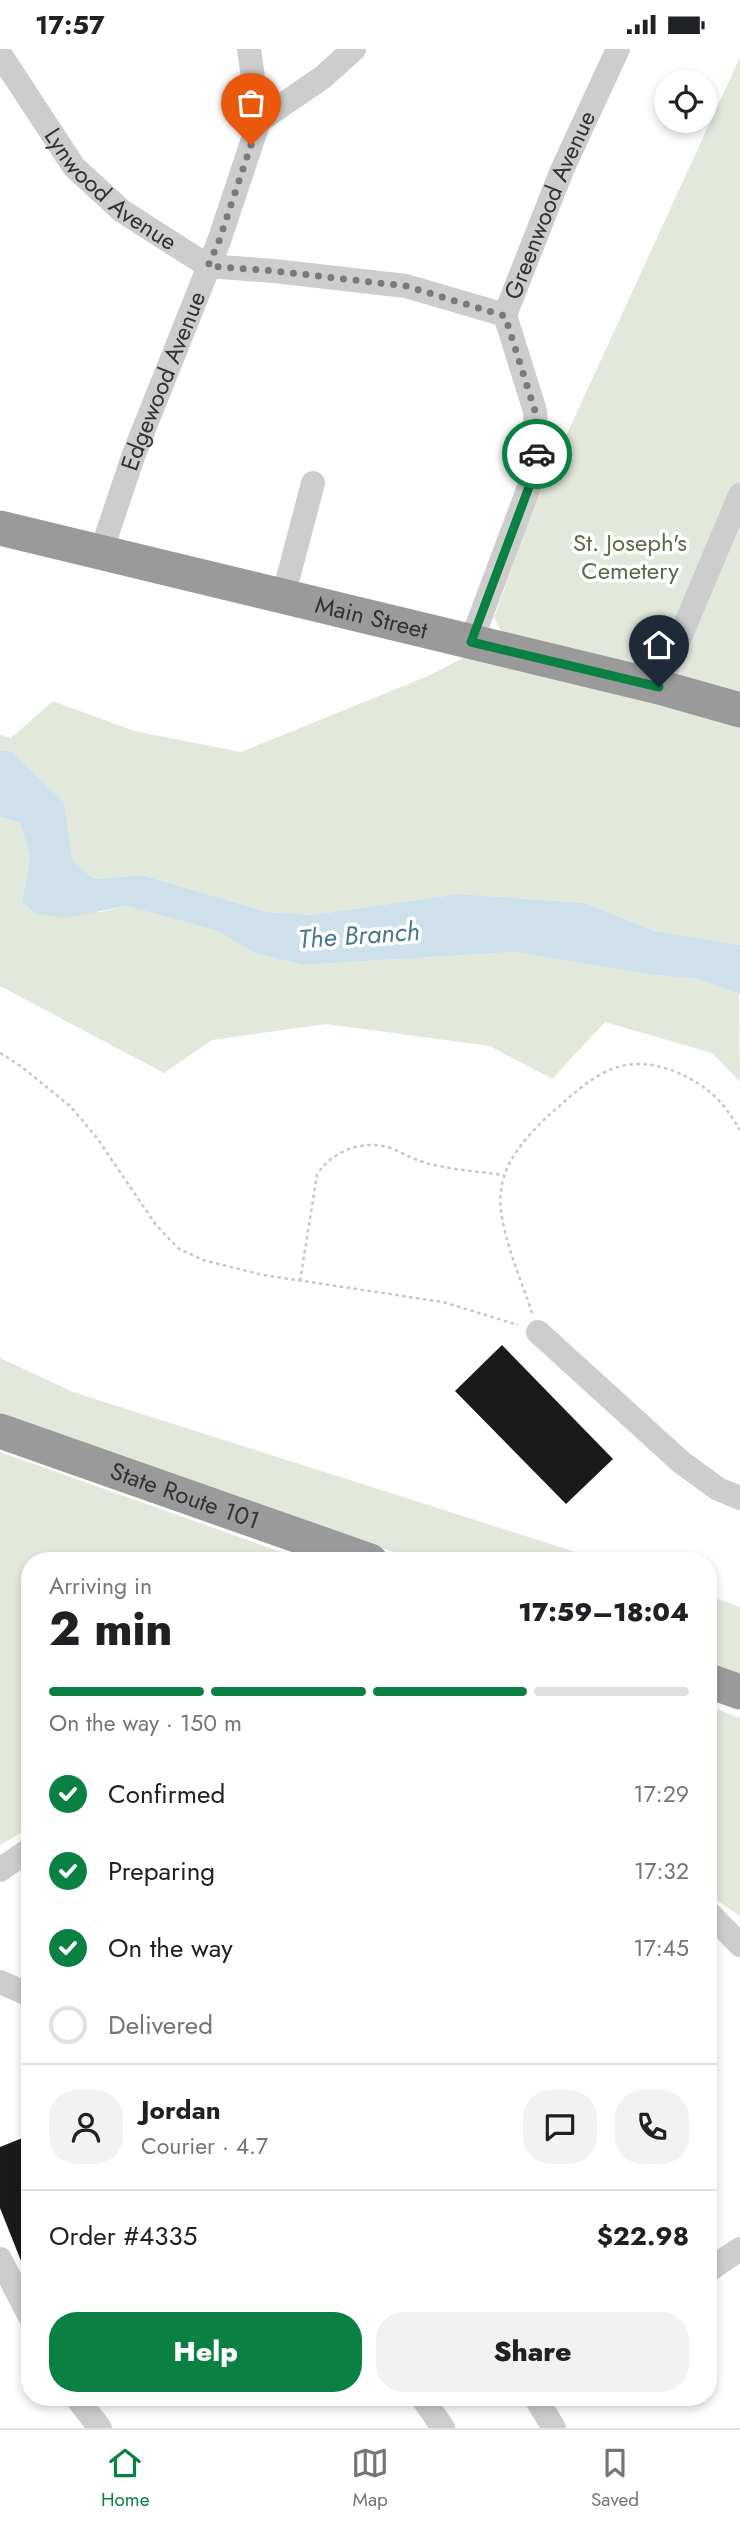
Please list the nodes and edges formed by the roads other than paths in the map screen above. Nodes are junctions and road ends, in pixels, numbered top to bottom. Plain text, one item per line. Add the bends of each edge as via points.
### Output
1 (249, 49) edge
2 (354, 49) edge
3 (618, 49) edge
4 (0, 54) edge
5 (259, 121) junction
6 (208, 266) junction
7 (505, 316) junction
8 (313, 482) dead end
9 (740, 495) edge
10 (0, 528) edge
11 (733, 529) edge
12 (101, 552) junction
13 (282, 597) junction
14 (471, 642) junction
15 (659, 687) junction
16 (740, 710) edge
17 (538, 1332) road end
18 (0, 1431) edge
19 (740, 1498) edge
20 (344, 1552) edge
21 (717, 1684) edge
22 (740, 1692) edge
23 (21, 1855) edge
24 (0, 1870) edge
25 (717, 1921) edge
26 (740, 1945) edge
27 (0, 1982) edge
28 (21, 1991) edge
29 (740, 2249) edge
30 (0, 2259) edge
31 (717, 2265) edge
32 (21, 2300) edge
33 (83, 2406) edge
34 (428, 2406) edge
35 (539, 2406) edge
36 (546, 2425) edge
37 (100, 2428) edge
38 (443, 2428) edge

1 - 5 street, Edgewood Avenue
2 - 5 street via 323,77
3 - 7 street, Greenwood Avenue via 562,170
4 - 6 street, Lynwood Avenue via 74,167 122,211
5 - 6 street, Edgewood Avenue
6 - 7 street, Lynwood Avenue via 406,286
6 - 12 street, Edgewood Avenue
7 - 14 street, Greenwood Avenue via 535,411 537,456
8 - 13 street
9 - 11 street
10 - 12 highway, Main Street
11 - 15 street
12 - 13 highway, Main Street
13 - 14 highway, Main Street
14 - 15 highway, Main Street
15 - 16 highway, Main Street
17 - 19 street via 681,1462 718,1489
18 - 20 highway, State Route 101
21 - 22 highway
23 - 24 street
25 - 26 street
27 - 28 street
29 - 31 street
30 - 32 street
33 - 37 street
34 - 38 street
35 - 36 street

